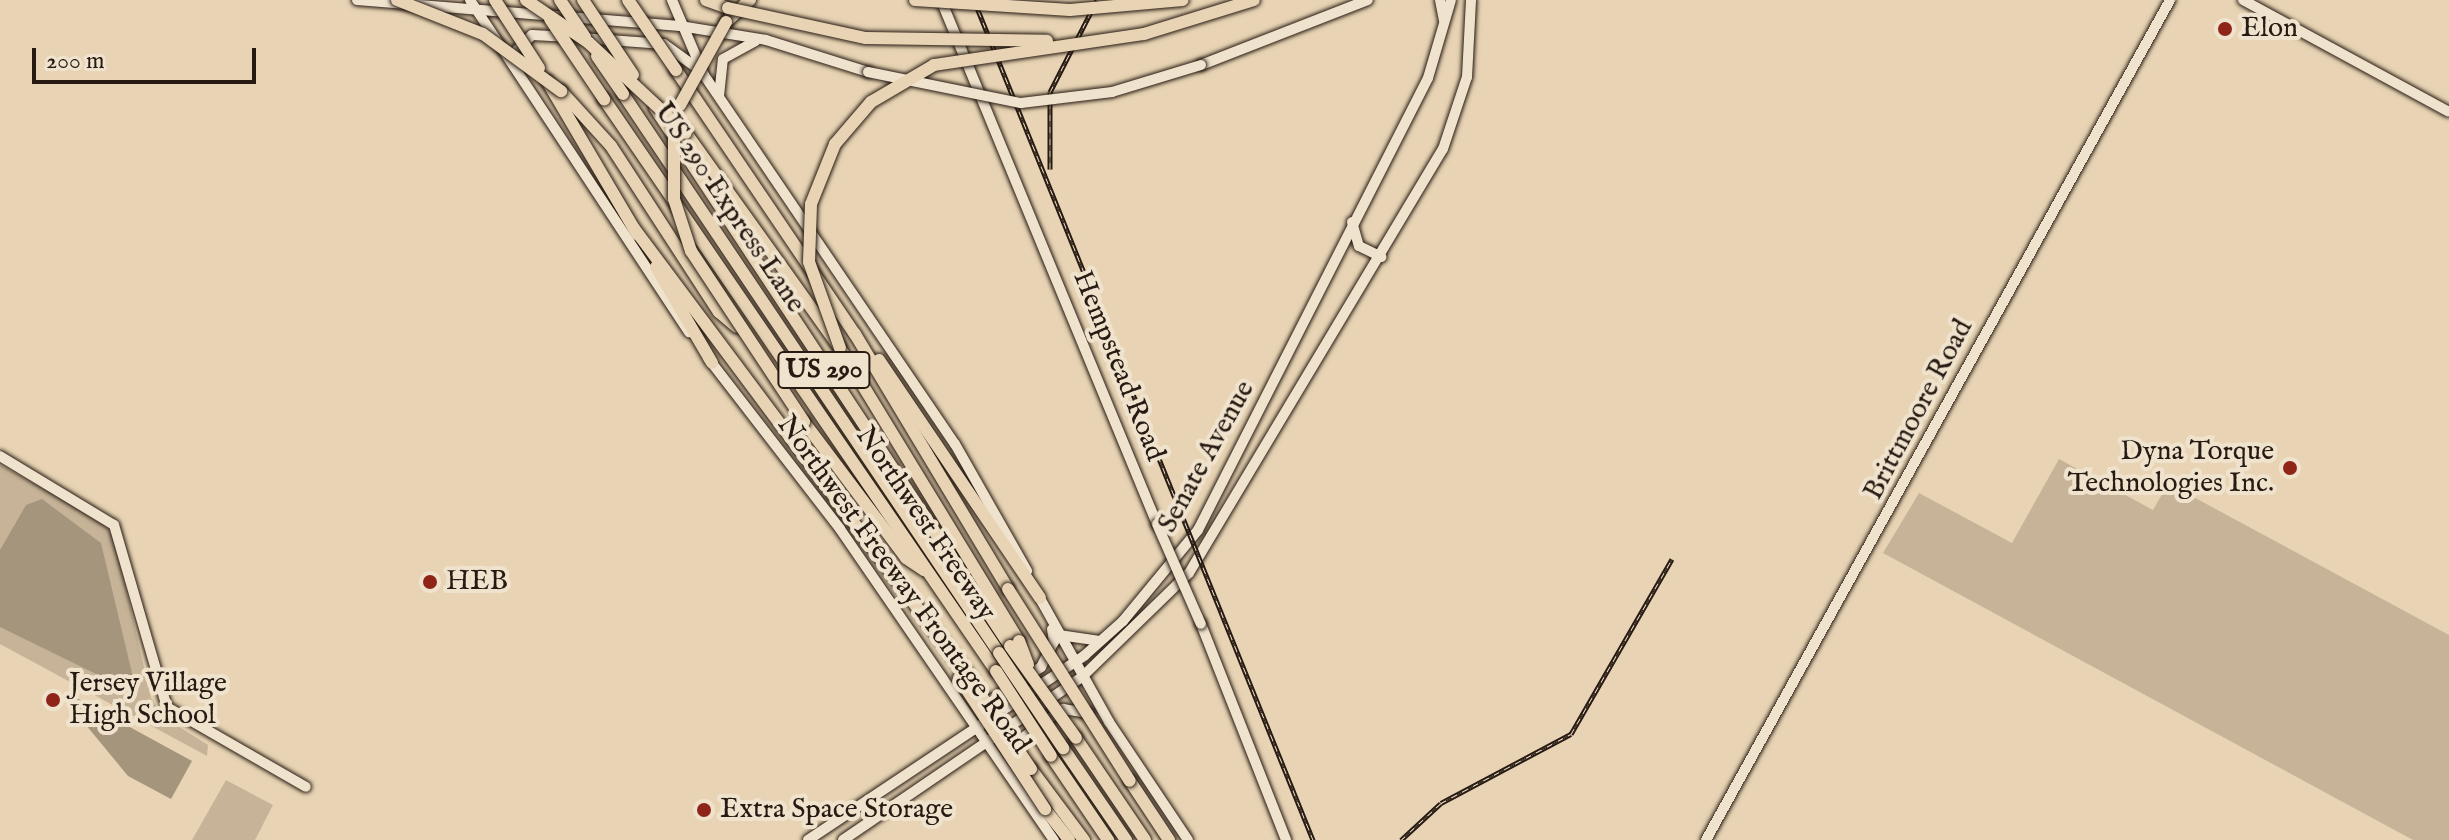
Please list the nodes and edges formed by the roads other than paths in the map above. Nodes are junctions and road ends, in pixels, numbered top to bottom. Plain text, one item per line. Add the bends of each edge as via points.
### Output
1 (357, 0) edge
2 (397, 0) edge
3 (470, 0) edge
4 (495, 0) edge
5 (526, 0) edge
6 (537, 0) edge
7 (560, 0) edge
8 (583, 0) edge
9 (628, 0) edge
10 (672, 0) edge
11 (706, 0) edge
12 (750, 0) edge
13 (915, 0) edge
14 (941, 0) edge
15 (1183, 0) edge
16 (1254, 0) edge
17 (1368, 0) edge
18 (1440, 0) edge
19 (1451, 0) edge
20 (1471, 0) edge
21 (2170, 0) edge
22 (2243, 0) edge
23 (1239, 5) junction
24 (477, 10) junction
25 (680, 26) junction
26 (1446, 31) junction
27 (766, 40) junction
28 (517, 70) junction
29 (704, 75) junction
30 (719, 98) junction
31 (2449, 112) edge
32 (1352, 220) junction
33 (633, 227) junction
34 (1382, 257) junction
35 (737, 327) junction
36 (855, 334) junction
37 (840, 348) junction
38 (712, 363) junction
39 (0, 456) edge
40 (930, 574) junction
41 (1040, 598) junction
42 (1050, 617) junction
43 (1059, 635) junction
44 (1102, 640) junction
45 (1004, 650) junction
46 (1074, 663) junction
47 (963, 675) junction
48 (1082, 677) junction
49 (953, 692) junction
50 (976, 704) junction
51 (1109, 722) junction
52 (978, 728) junction
53 (986, 741) junction
54 (306, 787) dead end
55 (1019, 790) junction
56 (1152, 815) junction
57 (808, 840) edge
58 (843, 840) edge
59 (1054, 840) edge
60 (1069, 840) edge
61 (1084, 840) edge
62 (1108, 840) edge
63 (1126, 840) edge
64 (1145, 840) edge
65 (1169, 840) edge
66 (1175, 840) edge
67 (1188, 840) edge
68 (1286, 840) edge
69 (1706, 840) edge

1 - 24 main road
2 - 35 highway, bridge via 483,34 554,83 611,146 719,312
3 - 24 main road, Northwest Freeway Frontage Road
4 - 33 highway, bridge
5 - 37 highway, bridge via 601,53 686,133
6 - 40 highway, Northwest Freeway / US 290, bridge
7 - 45 highway, US 290 Express Lane, bridge
8 - 45 highway, Northwest Freeway / US 290, bridge
9 - 36 highway, bridge
10 - 25 main road
11 - 23 highway, bridge via 821,30 962,44 1084,37
12 - 35 highway, bridge via 695,67 672,158 685,238
13 - 15 highway, bridge via 1070,10
14 - 68 main road, Hempstead Road, bridge
16 - 23 highway, bridge
17 - 27 main road, bridge via 1201,65 1112,92 1021,103 868,72
18 - 26 main road
19 - 26 main road, Senate Avenue
20 - 34 main road, Senate Avenue via 1460,108
21 - 69 main road, Brittmoore Road
22 - 31 main road
23 - 37 highway, bridge via 1144,34 934,65 871,102 835,144 810,218 809,262
24 - 25 main road
24 - 28 main road, Northwest Freeway Frontage Road
25 - 27 main road
25 - 29 main road
26 - 32 main road, Senate Avenue
27 - 30 main road via 738,45 723,59
28 - 29 main road via 517,50 532,35 664,44
28 - 38 main road, Northwest Freeway Frontage Road via 609,220
29 - 30 main road
30 - 41 main road via 955,444
32 - 34 main road via 1359,246
32 - 44 main road, Senate Avenue via 1251,436 1198,530
33 - 38 highway
33 - 47 highway via 912,597
34 - 48 main road, Senate Avenue via 1204,552 1156,611
35 - 40 highway, bridge via 906,558
36 - 41 highway via 883,364
36 - 56 highway, bridge
37 - 45 highway via 941,507
38 - 49 main road, Northwest Freeway Frontage Road
39 - 54 main road via 114,525 167,707
40 - 45 highway, Northwest Freeway / US 290
41 - 42 main road
42 - 43 main road
42 - 50 main road via 1054,642 1041,667 991,706
43 - 44 main road via 1076,643
43 - 46 main road
44 - 46 main road, Senate Avenue
45 - 62 highway, Northwest Freeway / US 290, bridge via 1051,756
45 - 63 highway, US 290 Express Lane, bridge
45 - 64 highway, bridge via 1032,675
46 - 48 main road
46 - 52 main road, Senate Avenue
47 - 50 highway, bridge
47 - 61 highway, bridge
48 - 51 main road
48 - 53 main road, Senate Avenue
49 - 50 main road
49 - 52 main road, Northwest Freeway Frontage Road
50 - 60 highway, bridge
51 - 55 main road via 1067,708 1025,736 1016,753
51 - 67 main road
52 - 53 main road, Northwest Freeway Frontage Road
52 - 57 main road, Senate Avenue
53 - 55 main road, Northwest Freeway Frontage Road
53 - 58 main road, Senate Avenue
55 - 59 main road, Northwest Freeway Frontage Road
56 - 65 highway
56 - 66 highway

